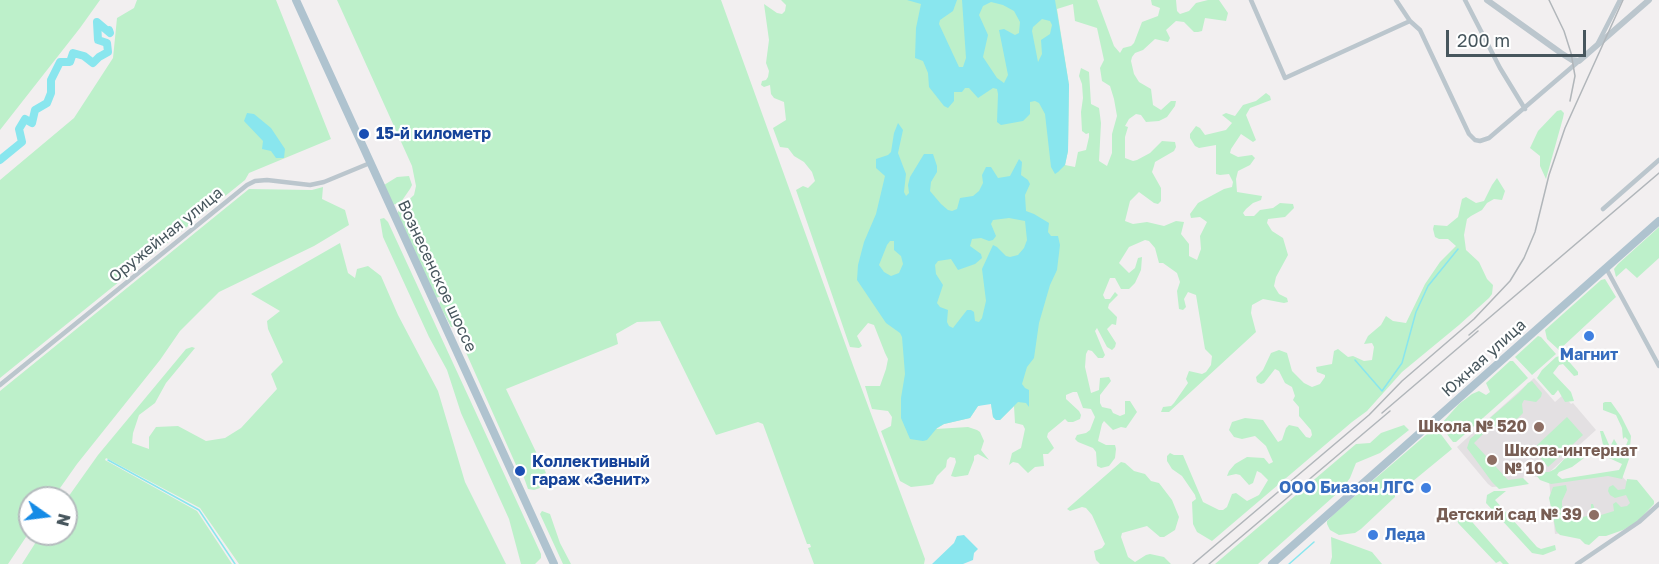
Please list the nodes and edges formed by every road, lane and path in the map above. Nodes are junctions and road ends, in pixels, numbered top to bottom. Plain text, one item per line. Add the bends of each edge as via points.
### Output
1 (296, 0) edge
2 (1251, 0) edge
3 (1396, 0) edge
4 (1465, 0) edge
5 (1487, 0) edge
6 (1620, 0) edge
7 (1649, 0) edge
8 (1410, 21) junction
9 (1598, 45) junction
10 (1578, 61) junction
11 (1525, 109) junction
12 (1659, 160) edge
13 (370, 163) junction
14 (1603, 209) dead end
15 (1659, 221) edge
16 (1606, 268) junction
17 (1659, 366) edge
18 (0, 385) edge
19 (1659, 504) edge
20 (554, 564) edge
21 (1272, 564) edge
22 (1577, 564) edge

1 - 13 main road, Вознесенское шоссе
2 - 8 street via 1285,78
3 - 8 street
4 - 11 street
5 - 10 street
6 - 9 street
7 - 9 street
8 - 11 street via 1420,30 1469,134 1478,141 1490,138
9 - 10 street
10 - 11 street
12 - 14 street
13 - 18 street, Оружейная улица via 324,182 267,180 247,185
13 - 20 main road, Вознесенское шоссе
15 - 16 main road, Южная улица
16 - 17 street
16 - 21 main road, Южная улица
19 - 22 street

